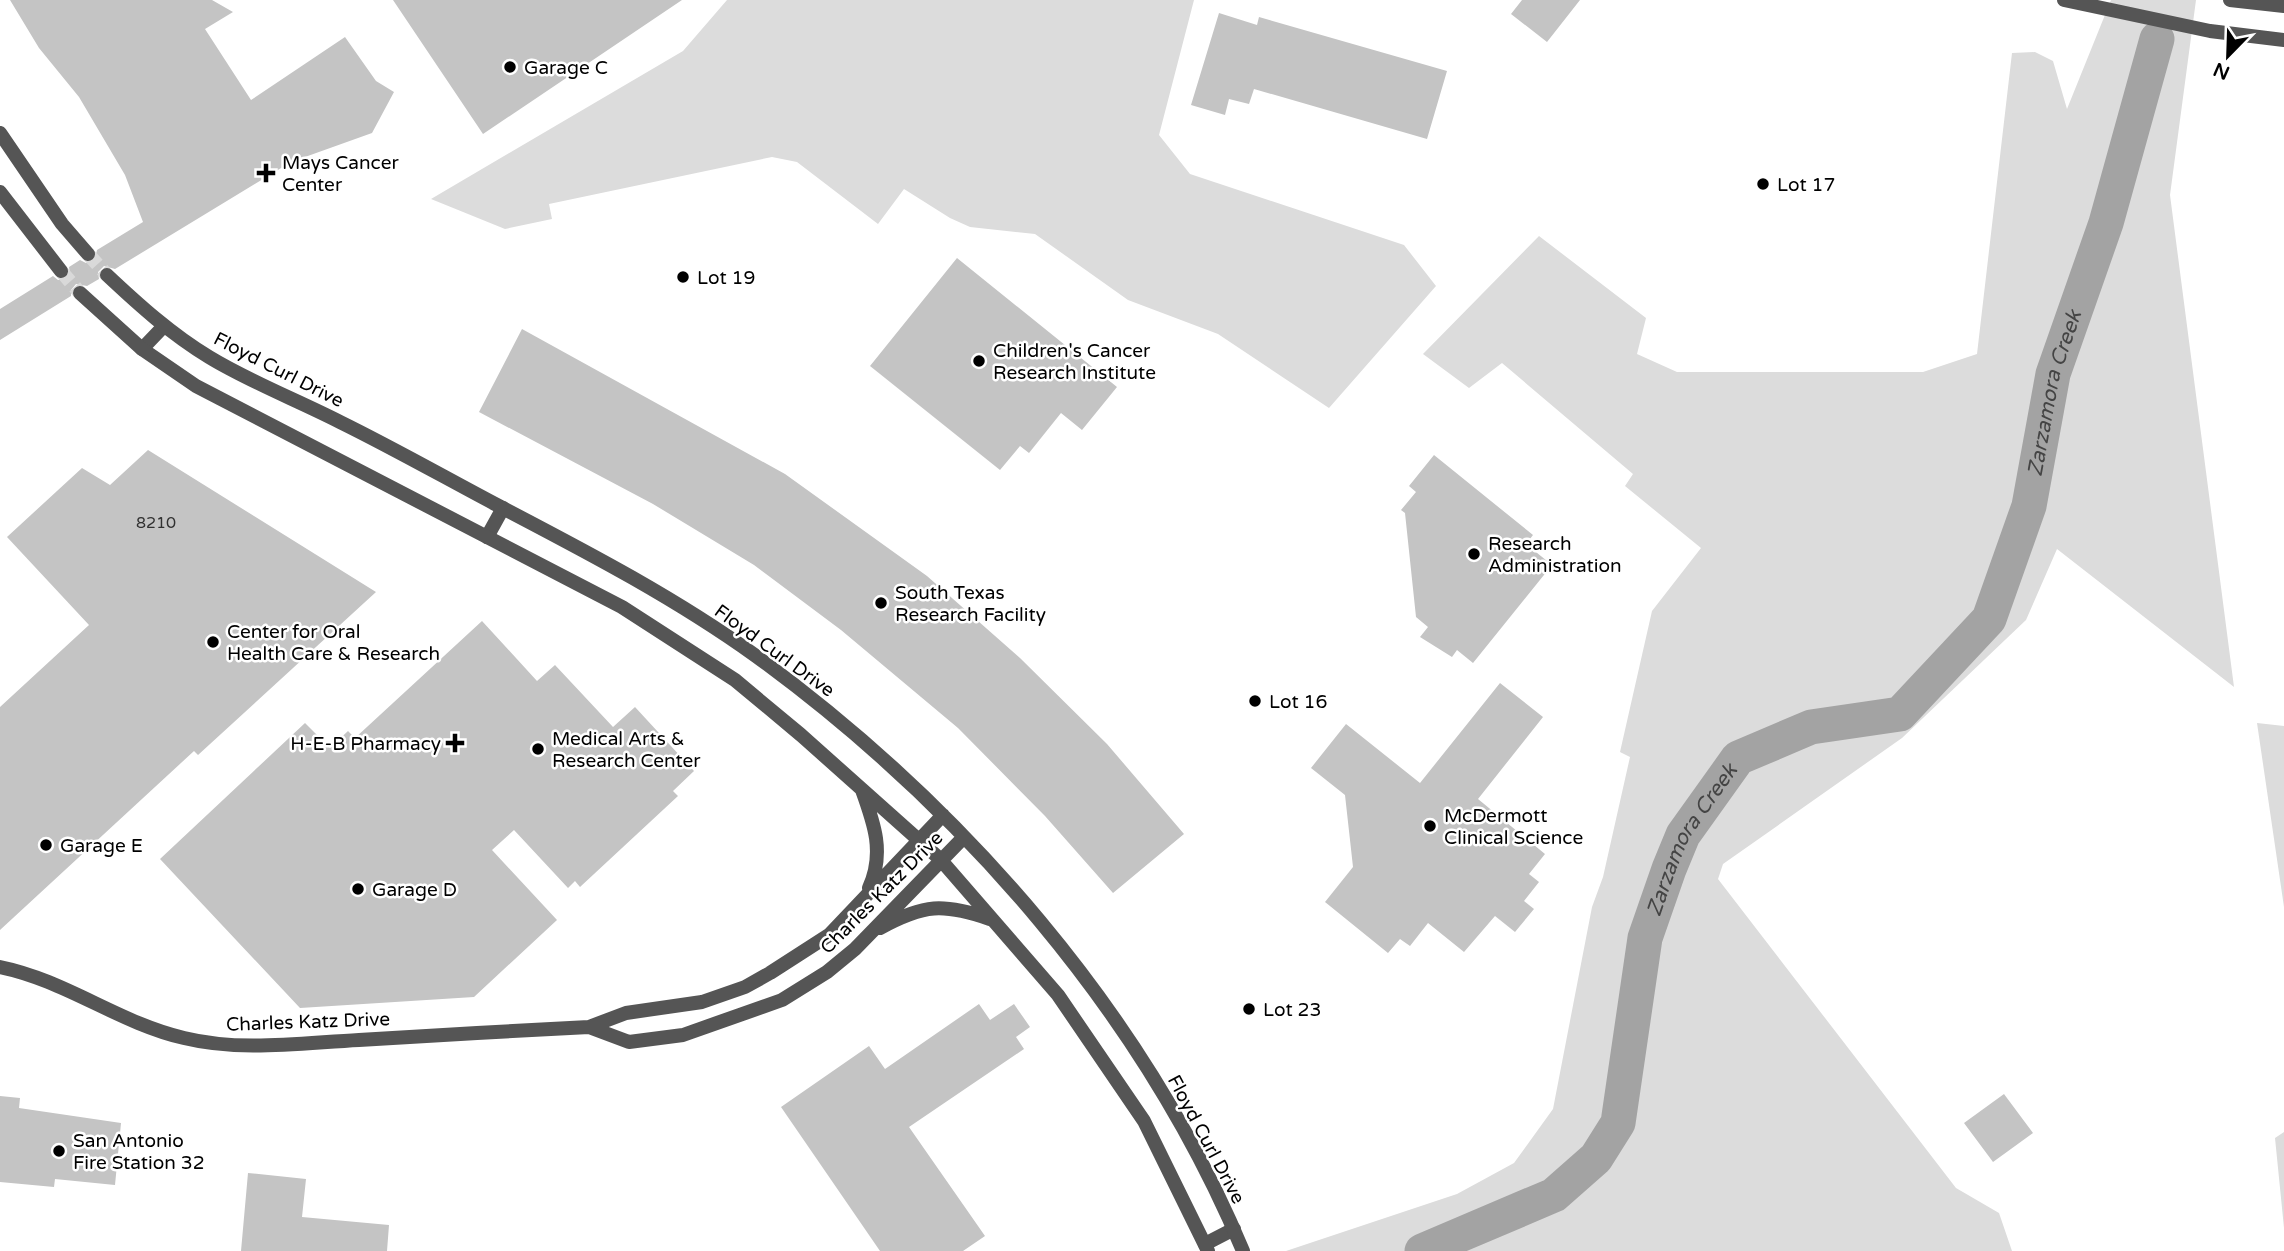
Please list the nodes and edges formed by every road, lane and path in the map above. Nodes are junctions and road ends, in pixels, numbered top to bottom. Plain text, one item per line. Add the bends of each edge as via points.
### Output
1 (2064, 0) edge
2 (2230, 0) edge
3 (2284, 6) edge
4 (2284, 40) edge
5 (0, 133) edge
6 (0, 192) edge
7 (89, 254) tunnel mouth
8 (61, 271) tunnel mouth
9 (107, 275) tunnel mouth
10 (80, 293) tunnel mouth
11 (163, 327) junction
12 (142, 349) junction
13 (503, 508) junction
14 (487, 537) junction
15 (861, 789) junction
16 (943, 815) junction
17 (964, 837) junction
18 (919, 841) junction
19 (940, 859) junction
20 (865, 897) junction
21 (990, 919) junction
22 (870, 933) junction
23 (0, 967) edge
24 (589, 1027) junction
25 (1234, 1229) junction
26 (1207, 1247) edge
27 (1243, 1251) edge

1 - 4 street via 2210,31
2 - 3 street
5 - 7 street via 62,224
6 - 8 street
9 - 11 street, Floyd Curl Drive
10 - 12 street
11 - 12 street
11 - 13 street, Floyd Curl Drive via 211,359
12 - 14 street via 196,386
13 - 14 street
13 - 16 street, Floyd Curl Drive via 638,579 753,654 825,709
14 - 15 street via 622,607 735,680
15 - 18 street
15 - 20 street via 879,852
16 - 17 street, Floyd Curl Drive
16 - 18 street, Charles Katz Drive
17 - 19 street, Charles Katz Drive
17 - 25 street, Floyd Curl Drive via 1083,976 1135,1051 1172,1105
18 - 19 street
18 - 20 street, Charles Katz Drive
19 - 21 street
19 - 22 street, Charles Katz Drive
20 - 24 street, Charles Katz Drive via 829,935 745,987 702,1002 626,1013
21 - 22 street via 940,906 912,911
21 - 26 street via 1058,995 1144,1121
22 - 24 street, Charles Katz Drive via 827,972 782,1000 723,1023 683,1035 629,1042
23 - 24 street, Charles Katz Drive via 62,987 135,1023 216,1043 278,1045
25 - 26 street
25 - 27 street, Floyd Curl Drive

